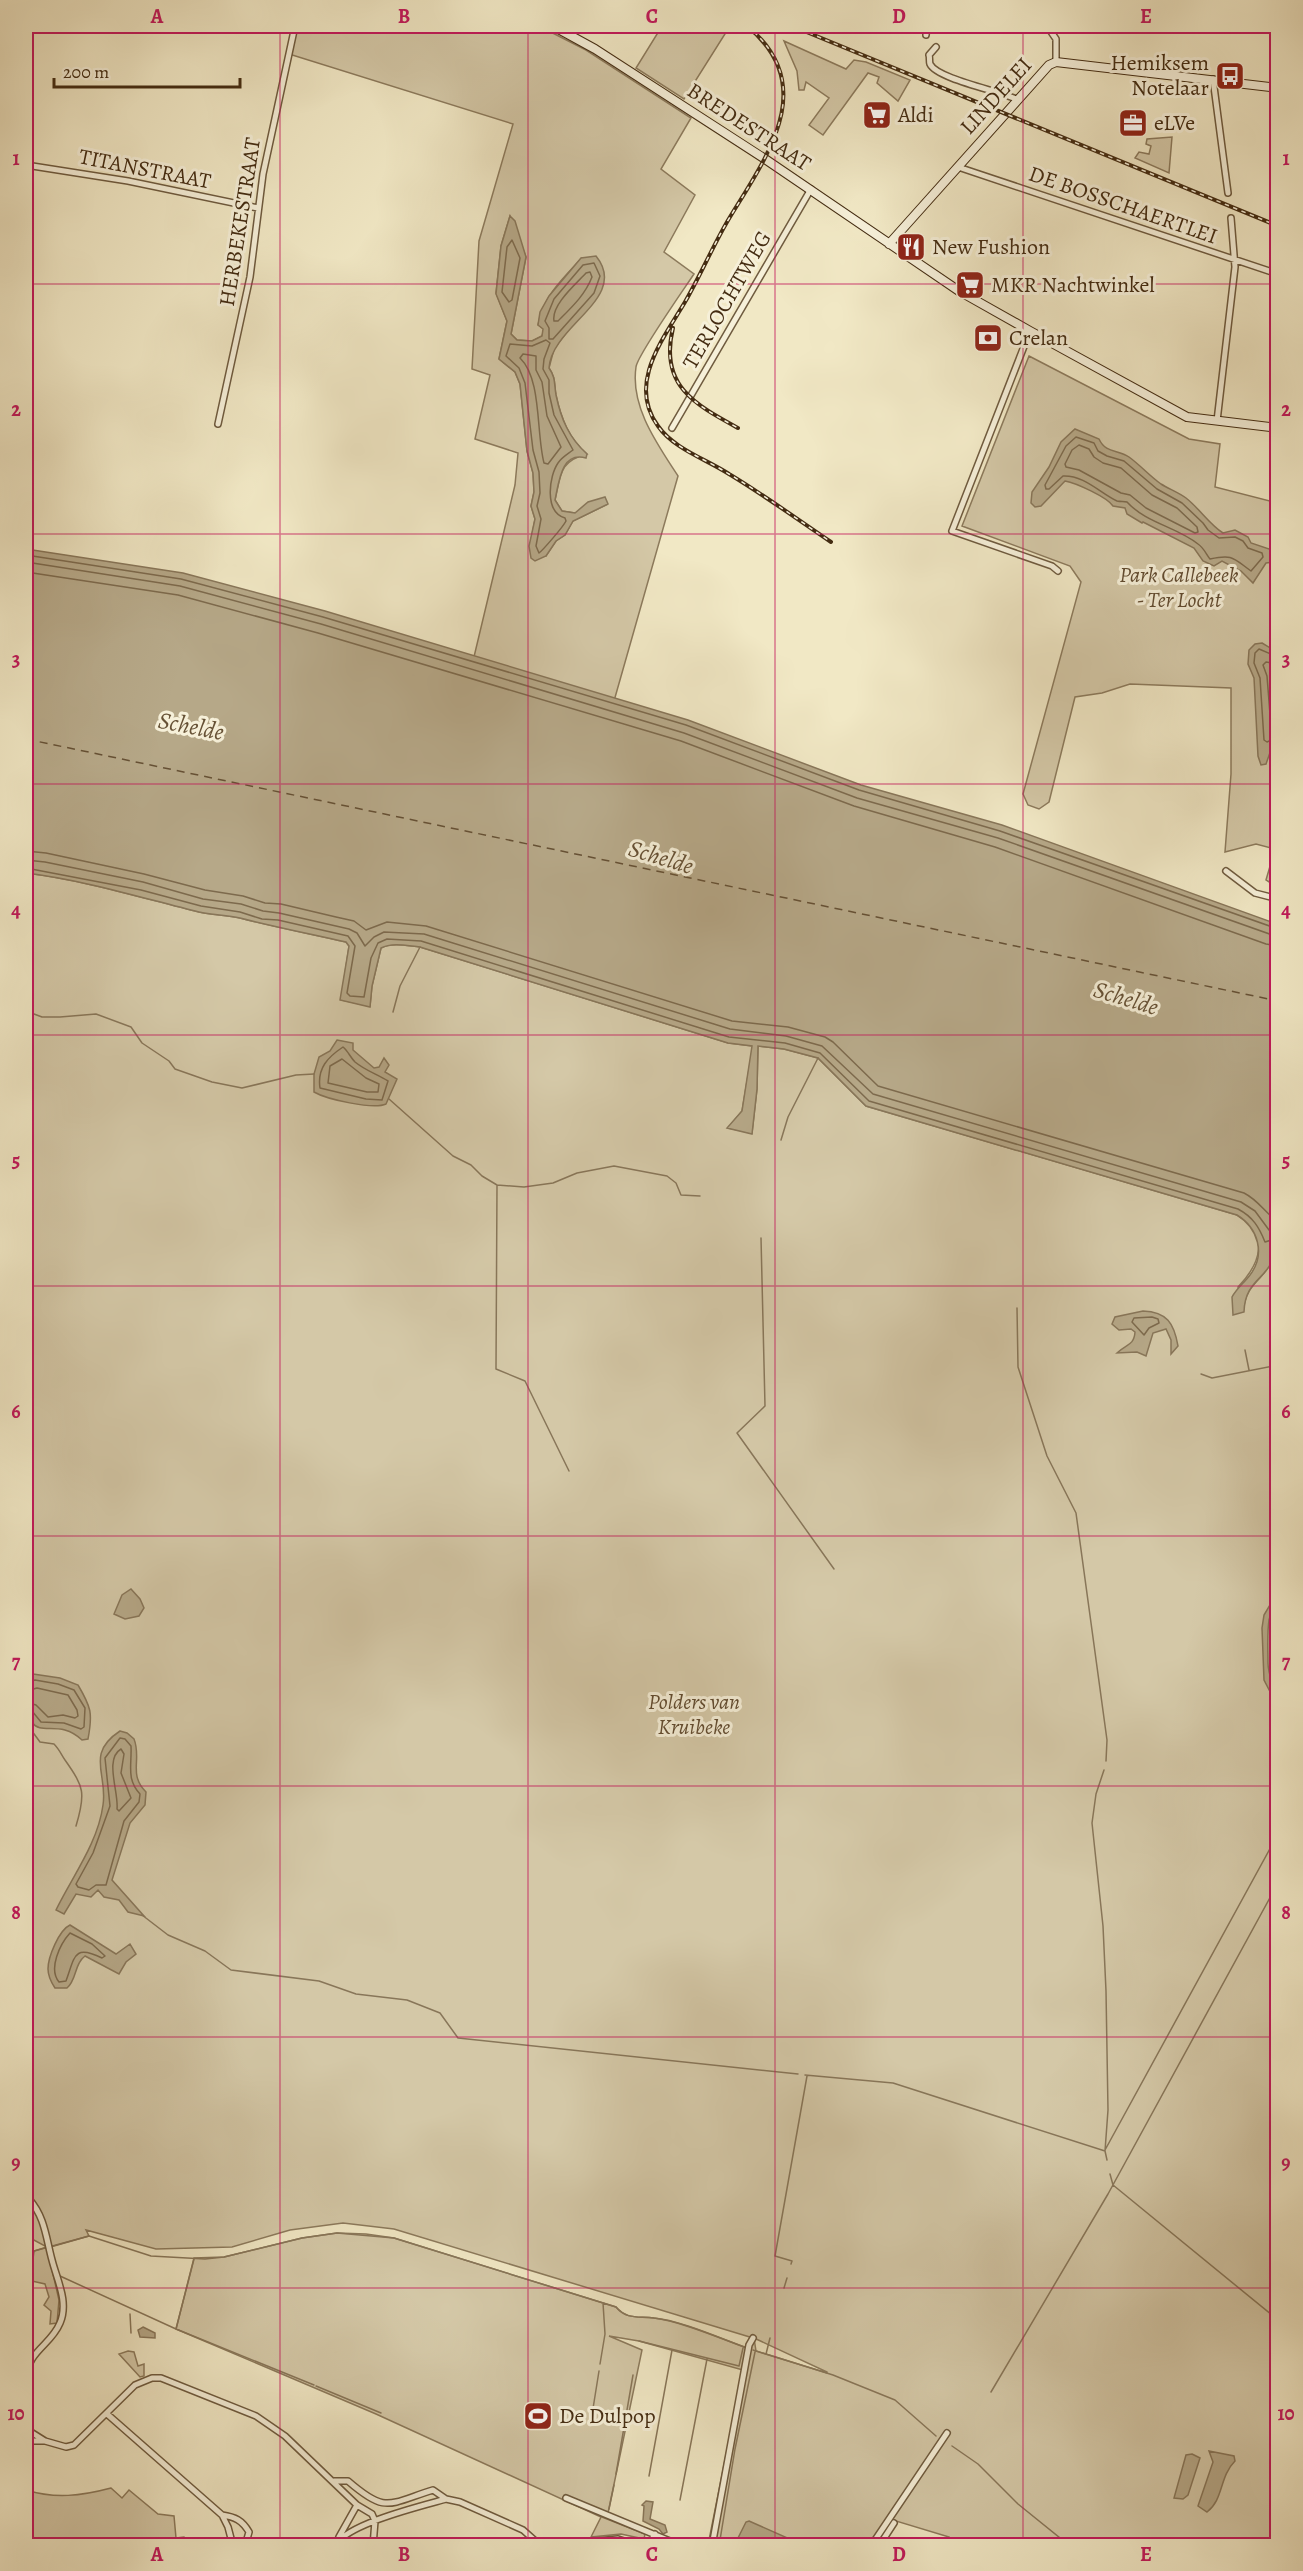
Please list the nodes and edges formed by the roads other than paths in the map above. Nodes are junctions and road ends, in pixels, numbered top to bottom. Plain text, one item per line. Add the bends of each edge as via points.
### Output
1 (295, 26) edge
2 (553, 26) edge
3 (559, 26) edge
4 (927, 26) edge
5 (1047, 26) edge
6 (926, 35) dead end
7 (586, 44) junction
8 (936, 47) dead end
9 (1056, 62) junction
10 (1214, 80) junction
11 (1278, 88) edge
12 (1016, 99) junction
13 (26, 165) edge
14 (958, 167) junction
15 (811, 189) junction
16 (1228, 193) dead end
17 (258, 208) junction
18 (1231, 218) dead end
19 (889, 244) junction
20 (1236, 260) junction
21 (1278, 274) edge
22 (1030, 331) junction
23 (1217, 421) junction
24 (218, 424) dead end
25 (672, 428) dead end
26 (1278, 428) edge
27 (1058, 571) dead end
28 (1226, 871) dead end
29 (1278, 899) edge
30 (29, 2199) dead end
31 (753, 2338) dead end
32 (26, 2377) edge
33 (107, 2414) junction
34 (26, 2429) edge
35 (947, 2433) dead end
36 (26, 2441) edge
37 (45, 2441) junction
38 (334, 2481) junction
39 (567, 2498) dead end
40 (446, 2499) junction
41 (357, 2505) junction
42 (222, 2515) junction
43 (375, 2521) junction
44 (894, 2523) dead end
45 (655, 2534) junction
46 (339, 2538) junction
47 (233, 2546) edge
48 (245, 2546) edge
49 (334, 2546) edge
50 (373, 2546) edge
51 (541, 2546) edge
52 (549, 2546) edge
53 (639, 2546) edge
54 (648, 2546) edge
55 (682, 2546) edge
56 (712, 2546) edge
57 (871, 2546) edge
58 (879, 2546) edge

1 - 17 street, HERBEKESTRAAT
2 - 7 main road, BREDESTRAAT
3 - 7 main road, BREDESTRAAT
4 - 6 street
5 - 9 street via 1056,39
7 - 15 main road, BREDESTRAAT
8 - 12 street via 929,54 930,64 936,70
9 - 10 main road, LINDELEI
9 - 12 main road, LINDELEI via 1044,69
10 - 11 main road, LINDELEI
10 - 16 street
12 - 14 main road, LINDELEI
13 - 17 street, TITANSTRAAT
14 - 19 main road, LINDELEI
14 - 20 street, DE BOSSCHAERTLEI
15 - 19 main road, BREDESTRAAT
15 - 25 street, TERLOCHTWEG
17 - 24 street, HERBEKESTRAAT via 250,277
18 - 20 street
19 - 22 main road, BREDESTRAAT via 959,291
20 - 21 street, DE BOSSCHAERTLEI
20 - 23 street
22 - 23 main road, BREDESTRAAT via 1187,417
22 - 27 street via 952,531
23 - 26 main road, BREDESTRAAT
28 - 29 street via 1255,892
30 - 32 street via 43,2222 63,2308 60,2325 31,2358
31 - 56 street
33 - 37 street via 74,2445
33 - 38 street via 140,2381 161,2378 256,2416 285,2436
33 - 42 street
34 - 37 street
35 - 57 street
36 - 37 street
38 - 40 street via 348,2481 379,2503 390,2504 433,2490
38 - 41 street
39 - 45 street
40 - 43 street
40 - 51 street via 523,2530
41 - 43 street via 372,2514
41 - 46 street
42 - 47 street
42 - 48 street via 238,2518 246,2526 249,2532
43 - 46 street
43 - 50 street
44 - 58 street
45 - 54 street
45 - 55 street
46 - 49 street
52 - 53 street via 618,2539

